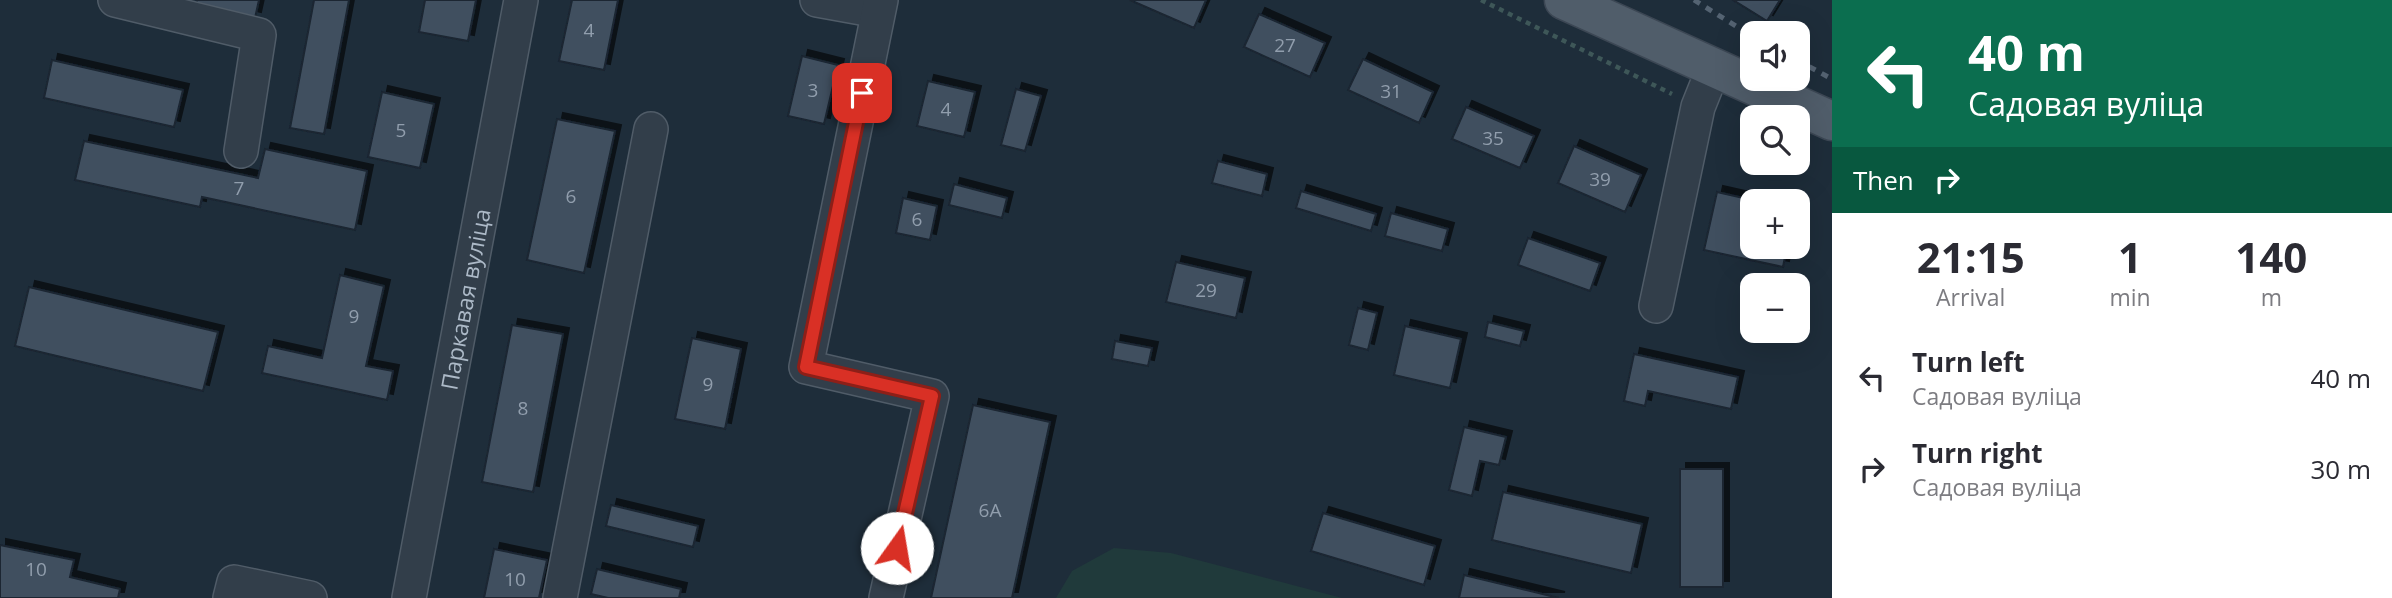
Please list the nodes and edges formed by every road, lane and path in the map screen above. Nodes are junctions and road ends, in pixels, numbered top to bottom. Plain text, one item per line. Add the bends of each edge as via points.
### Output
1 (116, 0) edge
2 (521, 0) edge
3 (817, 0) edge
4 (1481, 0) edge
5 (1564, 0) edge
6 (880, 6) edge
7 (1714, 67) junction
8 (1698, 107) junction
9 (1832, 121) edge
10 (651, 130) dead end
11 (241, 151) dead end
12 (1656, 306) dead end
13 (230, 598) edge
14 (310, 598) edge
15 (409, 598) edge
16 (560, 598) edge
17 (886, 598) edge

1 - 11 street via 259,35
2 - 15 street, Паркавая вуліца
3 - 6 street
4 - 8 path
5 - 7 main road
6 - 17 street via 806,367 932,396
7 - 8 street
7 - 9 main road
8 - 12 street
10 - 16 street
13 - 14 street via 234,582

